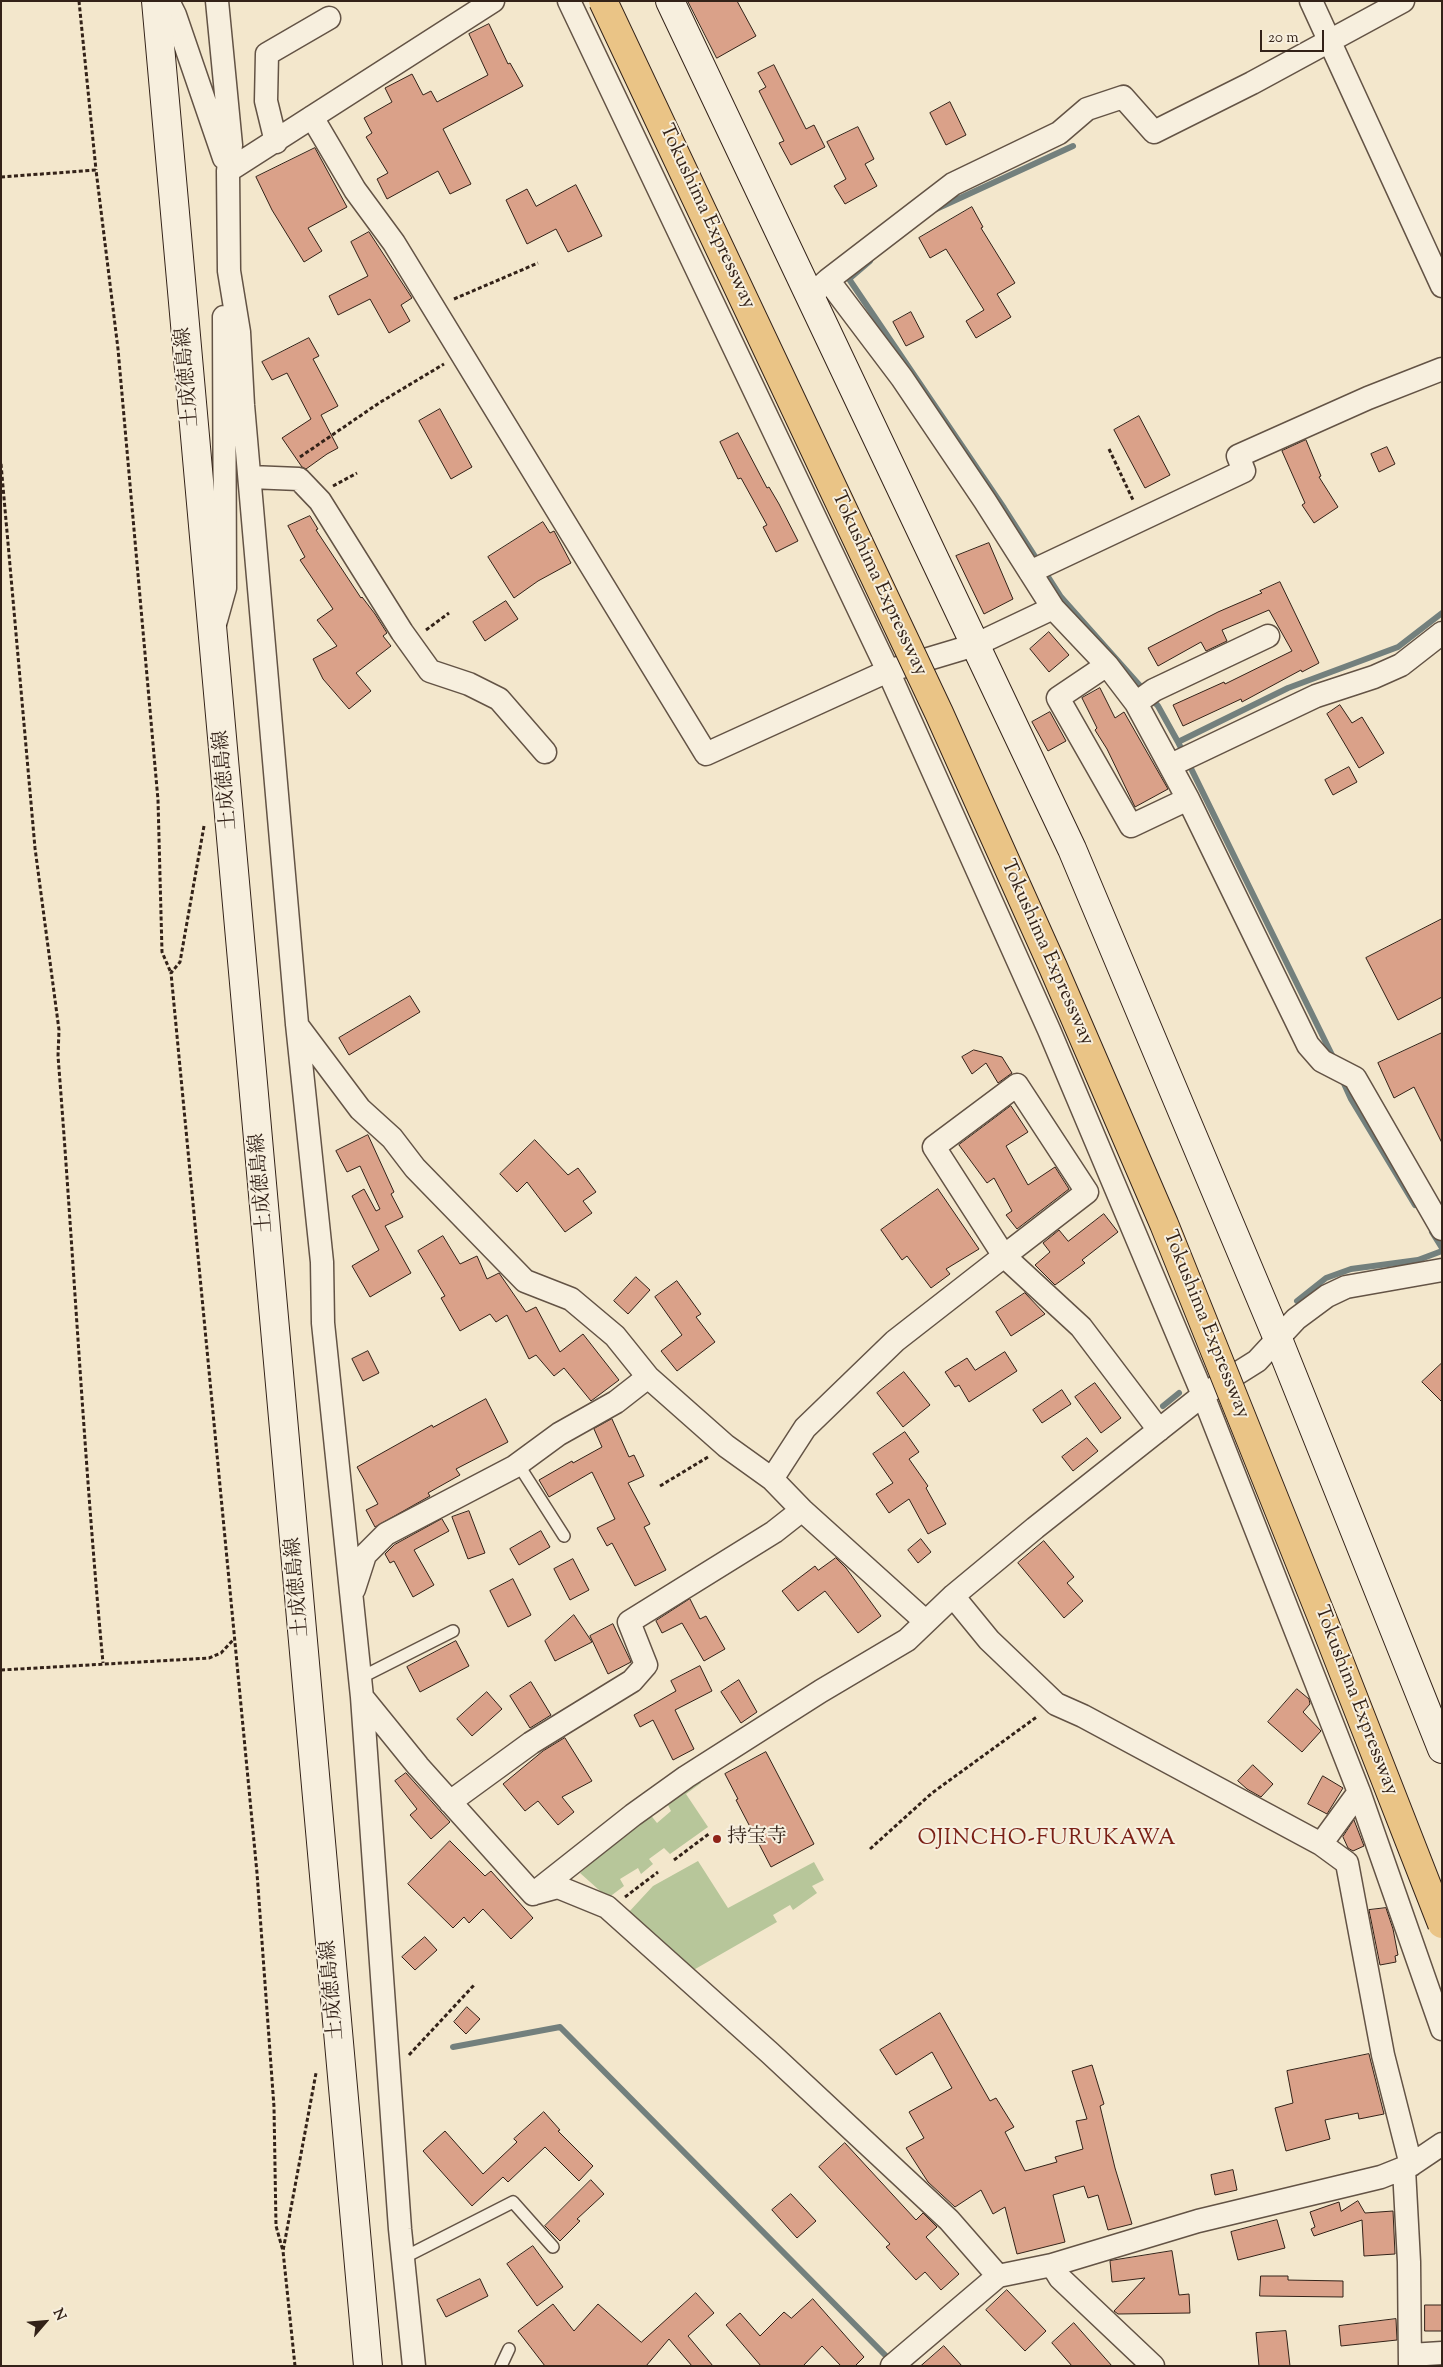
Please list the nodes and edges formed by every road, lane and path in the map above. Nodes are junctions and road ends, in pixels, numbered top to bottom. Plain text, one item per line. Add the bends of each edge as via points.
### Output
1 (79, 1) edge
2 (156, 1) edge
3 (168, 1) edge
4 (218, 1) edge
5 (493, 1) edge
6 (569, 1) edge
7 (603, 1) edge
8 (670, 1) edge
9 (1311, 1) edge
10 (1403, 1) edge
11 (330, 18) dead end
12 (1329, 40) junction
13 (312, 117) junction
14 (276, 142) junction
15 (96, 170) junction
16 (228, 171) junction
17 (1, 177) edge
18 (538, 263) dead end
19 (229, 272) junction
20 (1442, 286) edge
21 (818, 289) junction
22 (432, 306) junction
23 (462, 354) junction
24 (1442, 369) edge
25 (1109, 449) dead end
26 (297, 459) dead end
27 (1, 464) edge
28 (250, 476) junction
29 (1142, 519) junction
30 (1038, 568) junction
31 (1053, 608) junction
32 (449, 613) dead end
33 (213, 630) junction
34 (1442, 633) edge
35 (1268, 636) dead end
36 (409, 642) junction
37 (975, 644) junction
38 (1107, 665) junction
39 (888, 672) junction
40 (1145, 697) junction
41 (546, 752) dead end
42 (1181, 760) junction
43 (1188, 799) junction
44 (206, 818) dead end
45 (171, 973) junction
46 (297, 1024) junction
47 (1442, 1229) edge
48 (1004, 1256) junction
49 (1442, 1270) edge
50 (1278, 1339) junction
51 (648, 1377) junction
52 (1202, 1395) junction
53 (1159, 1430) junction
54 (726, 1446) junction
55 (518, 1464) junction
56 (772, 1479) junction
57 (660, 1486) dead end
58 (802, 1510) junction
59 (564, 1536) dead end
60 (953, 1596) junction
61 (352, 1597) junction
62 (925, 1621) junction
63 (453, 1631) dead end
64 (234, 1638) junction
65 (102, 1664) junction
66 (1, 1670) edge
67 (361, 1688) junction
68 (1056, 1704) junction
69 (1442, 1749) edge
70 (1359, 1792) junction
71 (450, 1802) junction
72 (710, 1833) dead end
73 (1321, 1844) junction
74 (870, 1849) dead end
75 (674, 1860) dead end
76 (658, 1872) dead end
77 (533, 1894) junction
78 (618, 1902) dead end
79 (1442, 1924) edge
80 (475, 1984) dead end
81 (1442, 2028) edge
82 (408, 2056) dead end
83 (317, 2068) dead end
84 (1442, 2144) edge
85 (1408, 2167) junction
86 (553, 2247) dead end
87 (283, 2252) junction
88 (403, 2258) junction
89 (1052, 2265) junction
90 (998, 2276) junction
91 (509, 2349) dead end
92 (1442, 2353) edge
93 (1410, 2360) edge
94 (895, 2364) edge
95 (295, 2366) edge
96 (368, 2366) edge
97 (414, 2366) edge
98 (501, 2366) edge
99 (1153, 2366) edge

1 - 15 path
2 - 33 main road, 土成徳島線
3 - 16 street
4 - 16 street via 231,144
5 - 13 street
6 - 39 street
7 - 79 highway, Tokushima Expressway, bridge via 935,704 1053,967 1164,1224
8 - 21 main road
9 - 12 street
10 - 12 street
11 - 14 street via 268,54 266,101
12 - 20 street
12 - 21 street via 1154,132 1123,97 1087,109 1059,132 952,184
13 - 14 street
13 - 22 street via 355,190 394,243
14 - 16 street
15 - 17 path
15 - 45 path via 118,349 158,800 162,952
16 - 19 street
18 - 22 path via 467,295
19 - 28 street via 239,332
19 - 33 street via 224,316 225,588
21 - 30 street via 902,378
21 - 37 main road
22 - 23 street
23 - 26 path
23 - 39 street via 706,754
24 - 29 street via 1238,456 1244,471
25 - 29 path
27 - 65 path via 35,848 59,1030 58,1056
28 - 36 street via 299,479 320,501
28 - 46 street
29 - 30 street
30 - 31 street
31 - 37 street
31 - 38 street
32 - 36 path
33 - 96 main road, 土成徳島線
34 - 42 street via 1402,665 1316,696
35 - 40 street
36 - 41 street via 430,671 469,684 499,699
37 - 39 street
37 - 50 main road via 1072,848
38 - 40 street
38 - 43 street via 1058,698 1131,826
39 - 52 street via 1049,1030
40 - 42 street
42 - 43 street
43 - 47 street via 1308,1045 1322,1061 1355,1078
44 - 45 path via 180,962
45 - 64 path
46 - 51 street via 360,1109 392,1138 415,1168 525,1281 571,1299 615,1336
46 - 61 street via 322,1262 323,1323
48 - 48 street via 934,1147 1017,1086 1087,1192
48 - 53 street via 1081,1327
48 - 56 street via 888,1348 805,1428
49 - 50 street via 1346,1287 1327,1296 1296,1319
50 - 52 street via 1257,1361
50 - 69 main road
51 - 54 street
51 - 55 street via 616,1402 559,1434
52 - 53 street
52 - 70 street
53 - 60 street
54 - 56 street
54 - 57 path
55 - 59 lane
55 - 61 street via 386,1534 365,1555
56 - 58 street
58 - 62 street
58 - 71 street via 774,1532 629,1622 646,1664 632,1681 531,1743
60 - 62 street
60 - 68 street via 989,1640
61 - 67 street
62 - 77 street via 907,1640 686,1777
63 - 67 lane
64 - 65 path via 221,1652 209,1658
64 - 87 path via 257,1873 272,2078 276,2226
65 - 66 path
67 - 71 street
67 - 88 street
68 - 73 street
68 - 74 path via 932,1793
70 - 73 street
70 - 81 street
71 - 77 street
72 - 75 path
73 - 85 street via 1348,1863 1383,2055
76 - 78 path
77 - 90 street via 558,1887 607,1907 949,2220
80 - 82 path
83 - 87 path
84 - 85 street
85 - 89 street via 1381,2177 1198,2221
85 - 93 street
86 - 88 lane via 513,2202
87 - 95 path
88 - 97 street
89 - 90 street
89 - 99 street via 1060,2278
90 - 94 street
91 - 98 lane
92 - 93 street

